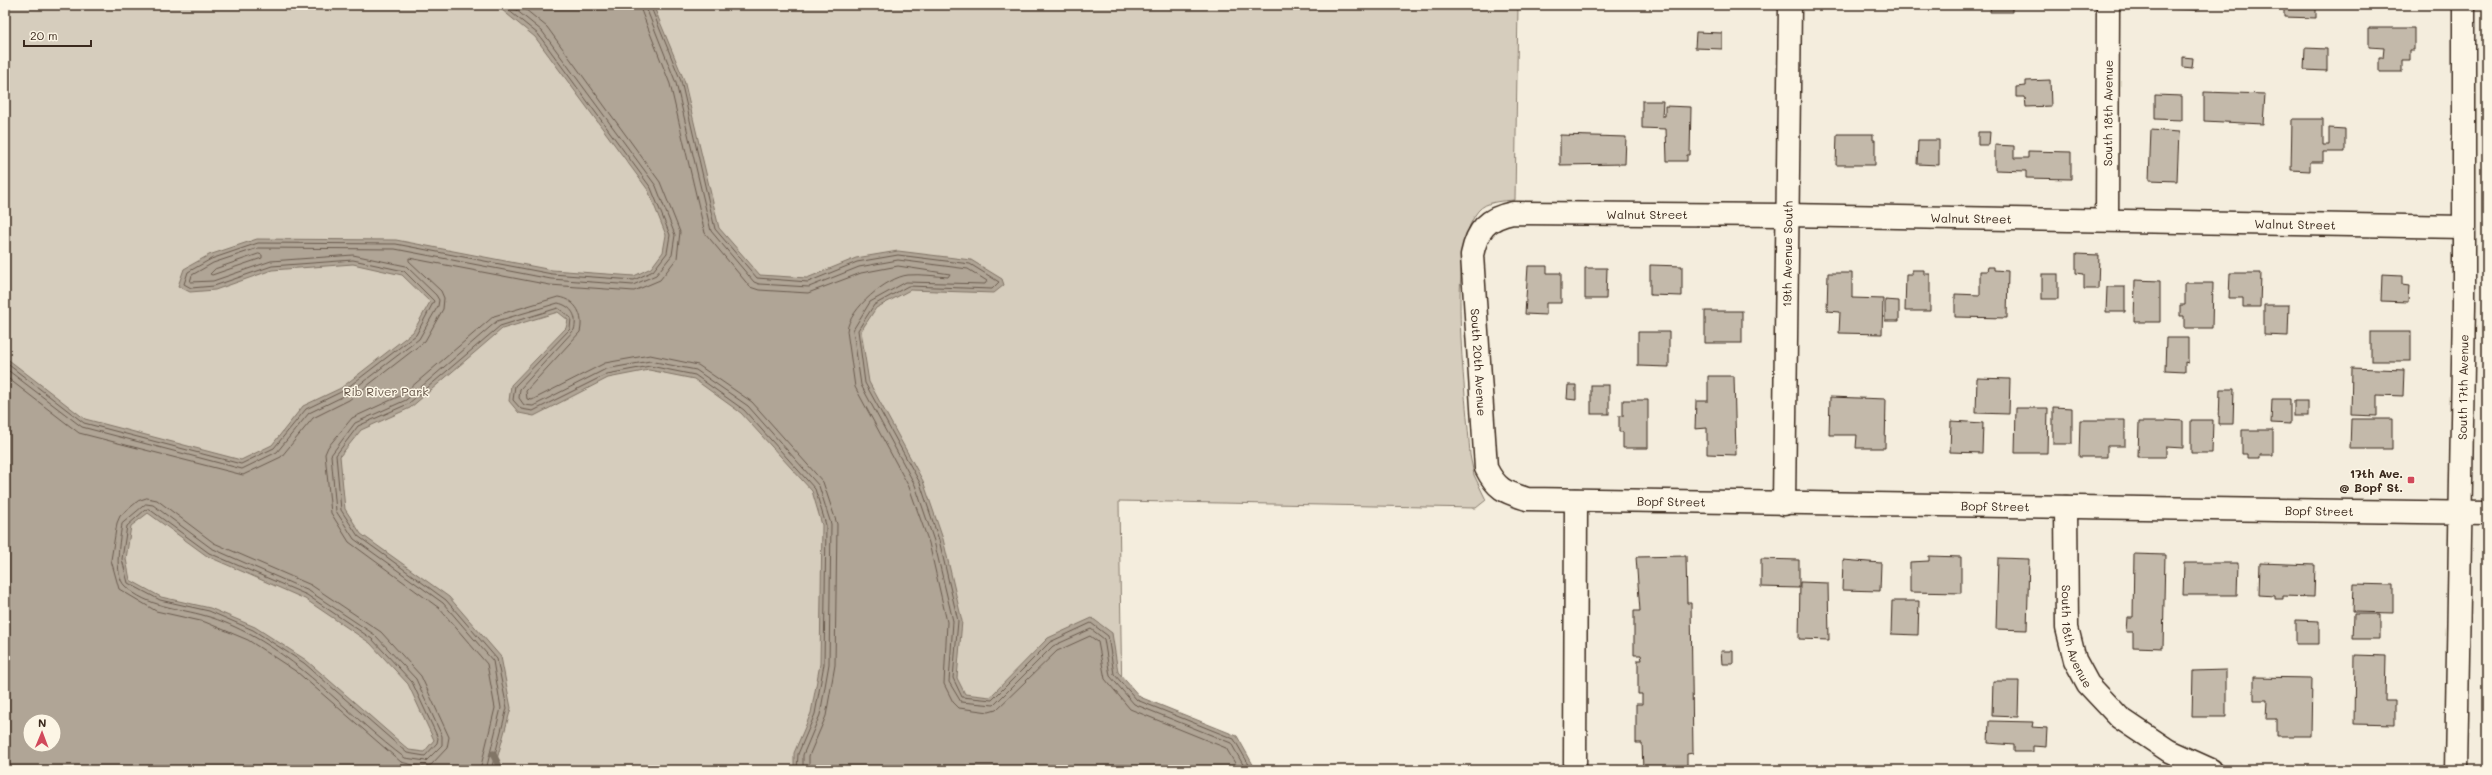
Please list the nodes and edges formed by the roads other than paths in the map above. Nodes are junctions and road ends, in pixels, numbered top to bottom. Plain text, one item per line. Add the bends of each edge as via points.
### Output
1 (1790, 5) edge
2 (2108, 5) edge
3 (2464, 5) edge
4 (1786, 215) junction
5 (2107, 220) junction
6 (1483, 227) joint
7 (2463, 227) junction
8 (1504, 492) joint
9 (1576, 500) junction
10 (1784, 504) junction
11 (2066, 507) junction
12 (2461, 513) junction
13 (2487, 513) edge
14 (1575, 770) edge
15 (2211, 770) edge
16 (2456, 770) edge

1 - 4 street, 19th Avenue South
2 - 5 street, South 18th Avenue
3 - 7 street, South 17th Avenue
4 - 5 street, Walnut Street
4 - 6 street, Walnut Street via 1513,213 1498,216
4 - 10 street, 19th Avenue South
5 - 7 street, Walnut Street
6 - 8 street, South 20th Avenue via 1472,255 1486,468 1493,482
7 - 12 street, South 17th Avenue
8 - 9 street, Bopf Street via 1526,499
9 - 10 street, Bopf Street
9 - 14 street
10 - 11 street, Bopf Street
11 - 12 street, Bopf Street
11 - 15 street, South 18th Avenue via 2067,628 2075,660 2088,684 2120,718 2168,751
12 - 13 street, Bopf Street
12 - 16 street, South 17th Avenue

